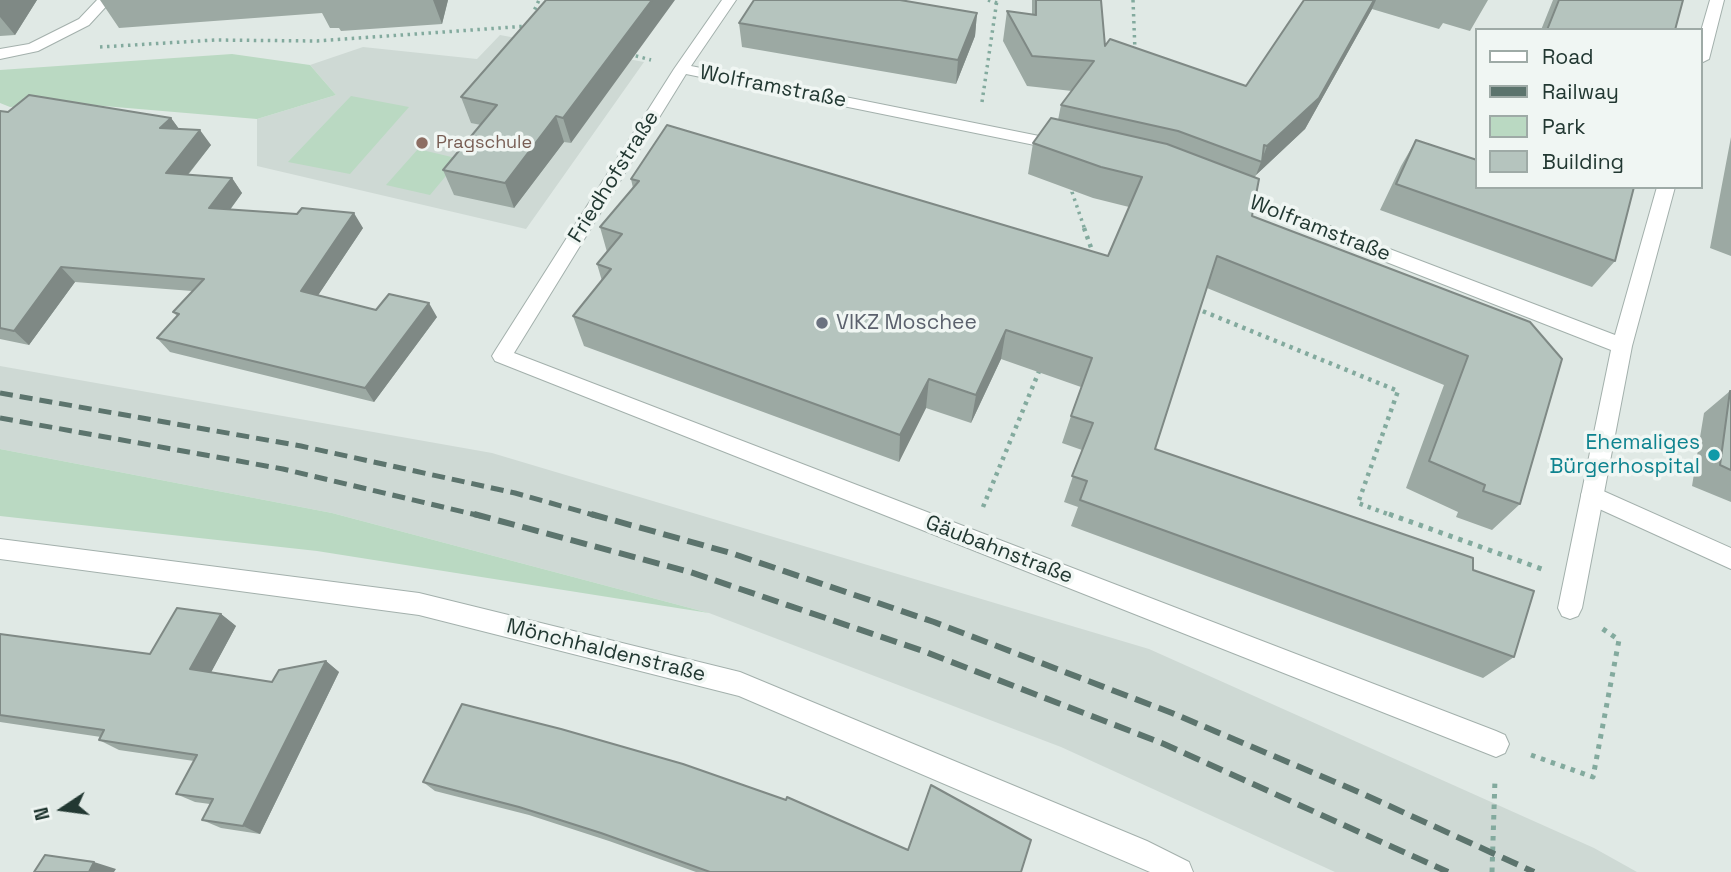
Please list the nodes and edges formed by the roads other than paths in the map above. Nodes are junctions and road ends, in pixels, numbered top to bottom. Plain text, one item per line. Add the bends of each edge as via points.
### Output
1 (105, 0) edge
2 (729, 0) edge
3 (1717, 0) edge
4 (1703, 52) edge
5 (0, 54) edge
6 (682, 69) junction
7 (1077, 149) edge
8 (1213, 187) edge
9 (1665, 189) edge
10 (1622, 346) junction
11 (502, 356) joint
12 (1592, 495) junction
13 (0, 549) edge
14 (1731, 559) edge
15 (1570, 608) dead end
16 (1496, 744) road end
17 (1179, 872) edge

1 - 5 street via 84,22 33,48
2 - 6 street, Friedhofstraße
3 - 4 street
6 - 7 street, Wolframstraße
6 - 11 street, Friedhofstraße
8 - 10 street, Wolframstraße
9 - 10 street
10 - 12 street
11 - 16 street, Gäubahnstraße
12 - 14 street
12 - 15 street
13 - 17 street, Mönchhaldenstraße via 419,604 740,684

